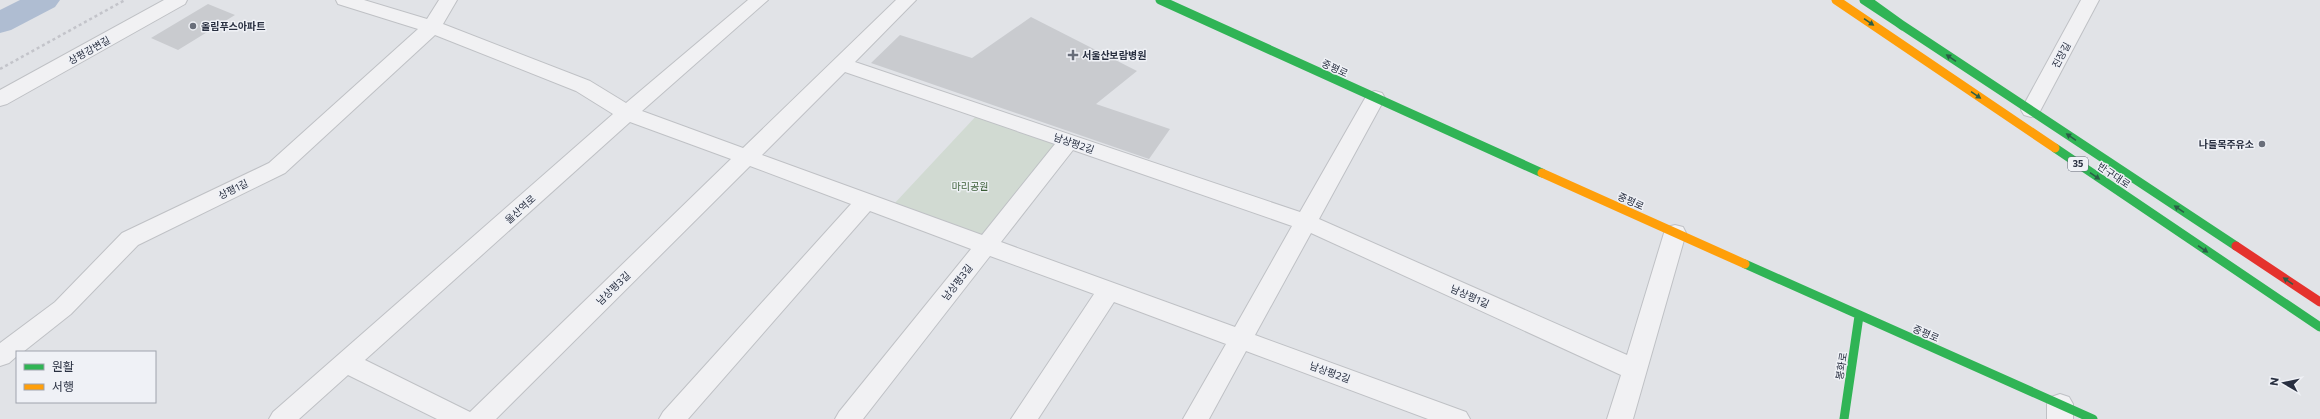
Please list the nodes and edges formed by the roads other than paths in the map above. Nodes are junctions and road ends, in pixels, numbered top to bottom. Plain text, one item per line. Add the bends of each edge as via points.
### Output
1 (178, 0) edge
2 (345, 0) edge
3 (448, 0) edge
4 (759, 0) edge
5 (907, 0) edge
6 (1160, 0) edge
7 (1836, 0) edge
8 (1866, 0) edge
9 (2090, 0) edge
10 (432, 27) junction
11 (842, 64) junction
12 (1374, 98) junction
13 (0, 99) edge
14 (2031, 110) junction
15 (627, 113) junction
16 (1069, 141) junction
17 (747, 157) junction
18 (866, 201) junction
19 (1306, 222) junction
20 (1675, 233) junction
21 (986, 245) junction
22 (1108, 290) junction
23 (2320, 302) edge
24 (1860, 316) junction
25 (2320, 327) edge
26 (1241, 339) junction
27 (0, 356) edge
28 (347, 363) junction
29 (1634, 370) junction
30 (2060, 411) edge
31 (1416, 412) edge
32 (282, 419) edge
33 (461, 419) edge
34 (479, 419) edge
35 (672, 419) edge
36 (848, 419) edge
37 (1024, 419) edge
38 (1196, 419) edge
39 (1457, 419) edge
40 (1620, 419) edge
41 (1844, 419) edge
42 (2093, 419) edge

1 - 13 street, 상평강변길
2 - 10 street
3 - 10 street, 상평1길
4 - 15 street, 울산역로
5 - 11 street, 남상평3길
6 - 12 main road, 중평로
7 -> 25 main road, 반구대로 / 35
14 -> 8 main road, 반구대로 / 35
9 - 14 street, 진장길
10 - 15 street via 584,86
10 - 27 street, 상평1길 via 277,168 130,239 63,308
11 - 16 street, 남상평2길
11 - 17 street, 남상평3길
12 - 19 street
12 - 20 main road, 중평로
23 -> 14 main road, 반구대로 / 35
15 - 17 street
15 - 28 street, 울산역로
16 - 19 street, 남상평2길
16 - 21 street, 남상평3길
17 - 18 street
17 - 34 street, 남상평3길
18 - 21 street
18 - 35 street
19 - 26 street
19 - 29 street, 남상평1길
20 - 24 main road, 중평로
20 - 29 street
21 - 22 street, 남상평2길
21 - 36 street, 남상평3길
22 - 26 street, 남상평2길
22 - 37 street
24 - 30 main road, 중평로
24 - 41 main road, 봉화로
26 - 31 street, 남상평2길
26 - 38 street
28 - 32 street, 울산역로
28 - 33 street
29 - 40 street
30 - 42 main road, 중평로
31 - 39 street

